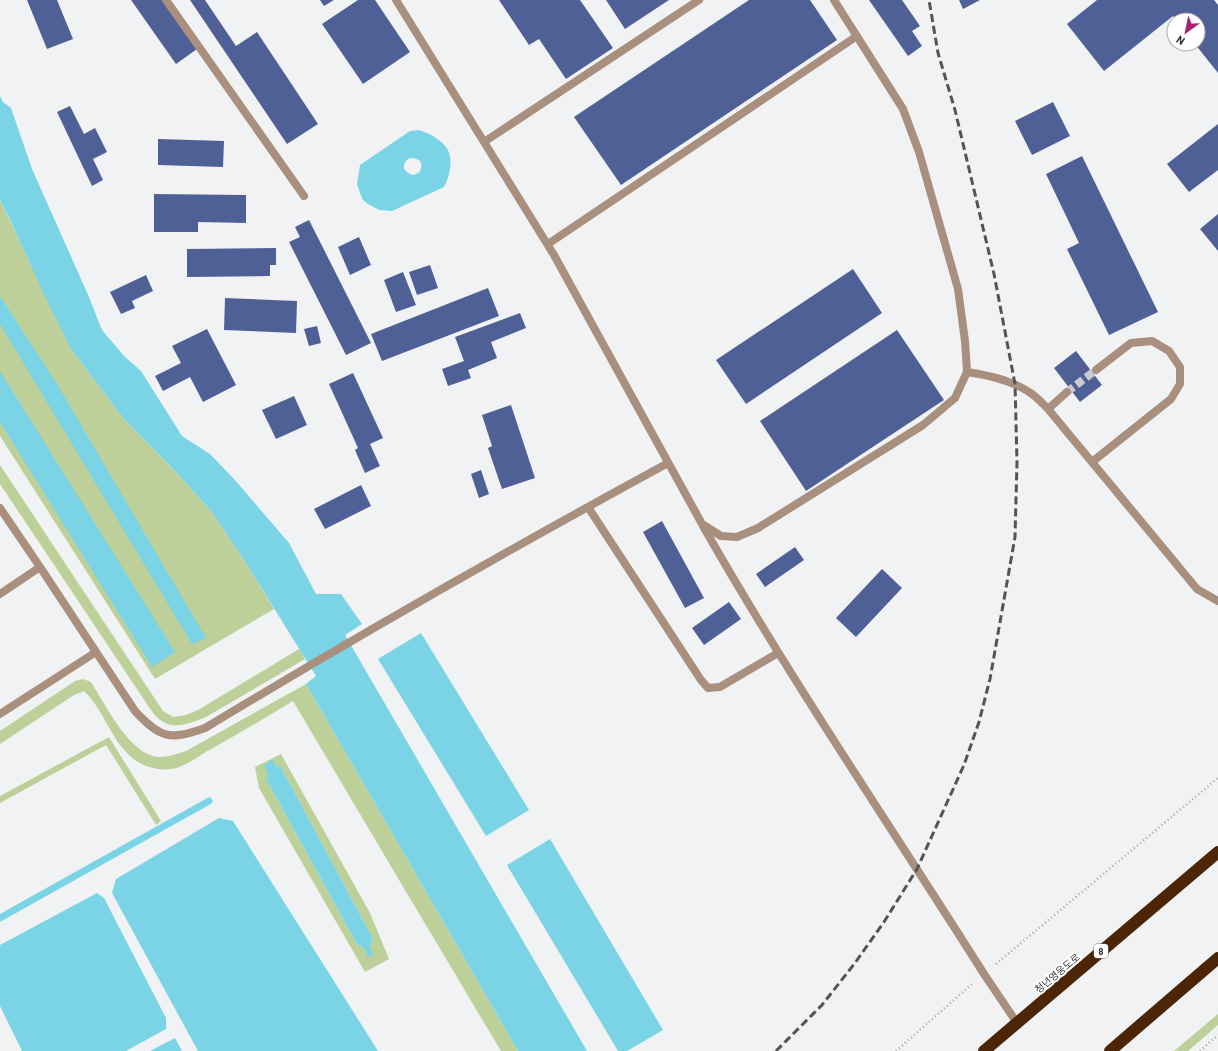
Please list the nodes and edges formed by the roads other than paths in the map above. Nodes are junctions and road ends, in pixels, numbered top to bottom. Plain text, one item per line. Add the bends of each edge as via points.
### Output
1 (166, 0) edge
2 (396, 0) edge
3 (700, 0) edge
4 (834, 0) edge
5 (857, 36) junction
6 (484, 142) junction
7 (304, 196) dead end
8 (548, 244) junction
9 (1096, 370) tunnel mouth
10 (967, 372) junction
11 (1067, 392) tunnel mouth
12 (1048, 409) junction
13 (1092, 462) junction
14 (668, 463) junction
15 (588, 507) junction
16 (0, 508) edge
17 (702, 524) junction
18 (40, 567) junction
19 (0, 594) edge
20 (1218, 601) edge
21 (96, 652) junction
22 (778, 653) junction
23 (0, 714) edge
24 (1218, 852) edge
25 (1218, 958) edge
26 (1017, 1023) junction
27 (984, 1051) edge
28 (1110, 1051) edge

1 - 7 street
2 - 6 street
3 - 6 street
4 - 5 street
5 - 8 street
5 - 10 street via 903,109 919,152 958,289
6 - 8 street
8 - 14 street
9 - 13 street via 1131,343 1152,341 1169,351 1180,367 1180,384 1171,399
10 - 12 street via 988,375 1015,384 1030,392
10 - 17 street via 955,398 923,425 758,528 737,537 721,536
11 - 12 street
12 - 13 street
13 - 20 street via 1197,589
14 - 15 street
14 - 17 street
15 - 21 street via 205,728 190,734 161,734 147,724 135,711
15 - 22 street via 708,688 720,687
16 - 18 street
17 - 22 street
18 - 19 street
18 - 21 street
21 - 23 street
22 - 26 street
24 - 26 highway, 청년영웅도로 / 8
25 - 28 highway
26 - 27 highway, 청년영웅도로 / 8

